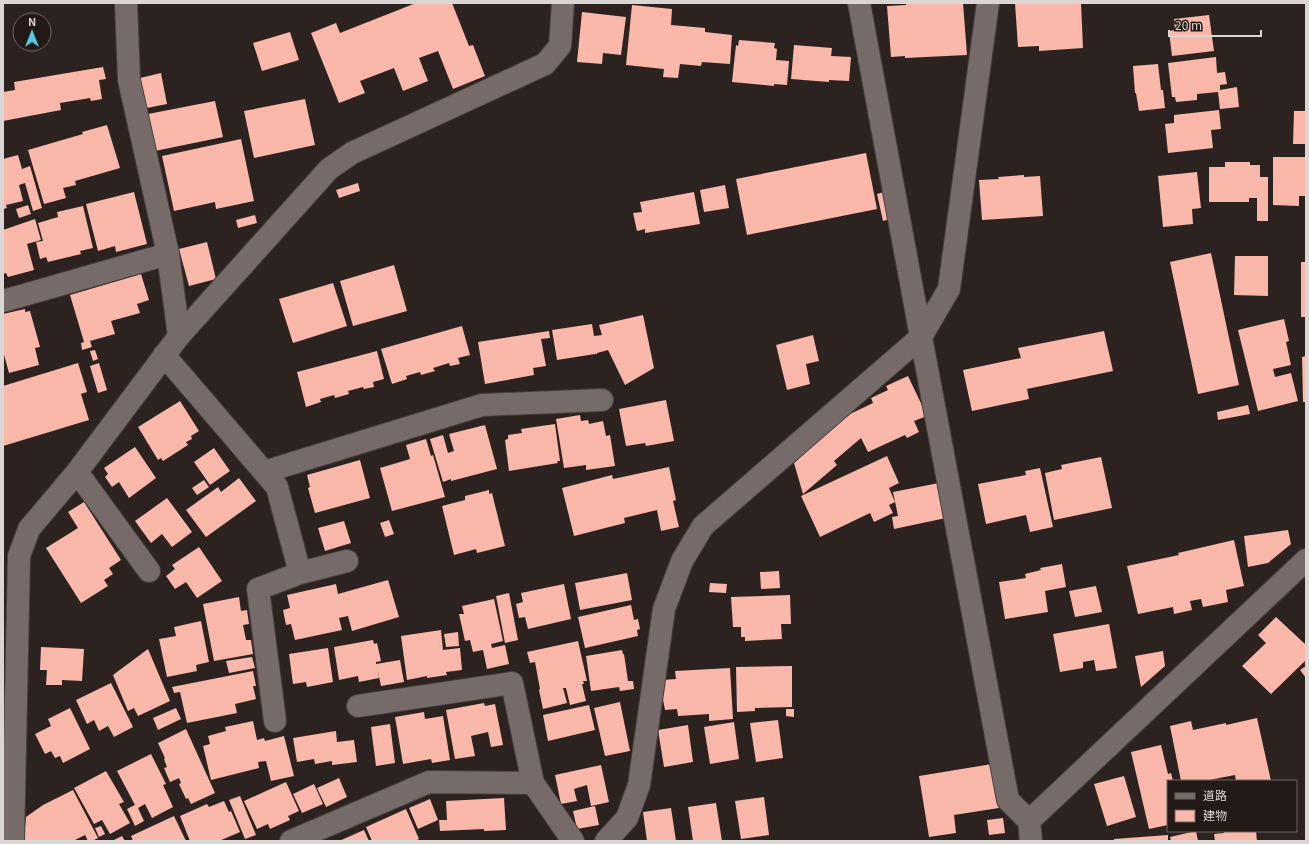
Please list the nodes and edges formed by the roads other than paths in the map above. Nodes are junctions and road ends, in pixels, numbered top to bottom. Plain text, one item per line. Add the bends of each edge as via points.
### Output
1 (126, 3) edge
2 (563, 3) edge
3 (860, 3) edge
4 (988, 3) edge
5 (168, 254) junction
6 (3, 301) edge
7 (179, 336) junction
8 (921, 337) junction
9 (164, 356) junction
10 (602, 400) dead end
11 (77, 472) junction
12 (264, 472) junction
13 (1306, 560) edge
14 (347, 561) dead end
15 (149, 572) dead end
16 (300, 573) junction
17 (358, 706) dead end
18 (275, 721) dead end
19 (533, 783) junction
20 (1030, 831) edge
21 (14, 841) edge
22 (291, 841) edge
23 (573, 841) edge
24 (606, 841) edge

1 - 5 street via 129,80
2 - 7 street via 560,46 545,64 352,153 329,168
3 - 8 street
4 - 8 street via 949,289
5 - 6 street
5 - 7 street
7 - 9 street
8 - 20 street via 1008,800
8 - 24 street via 703,526 682,561 664,609 639,786 627,818
9 - 11 street
9 - 12 street
10 - 12 street via 482,405
11 - 15 street
11 - 21 street via 29,529 19,556
12 - 16 street via 277,487
13 - 20 street
14 - 16 street
16 - 18 street via 258,589
17 - 19 street via 512,683
19 - 22 street via 429,782
19 - 23 street

